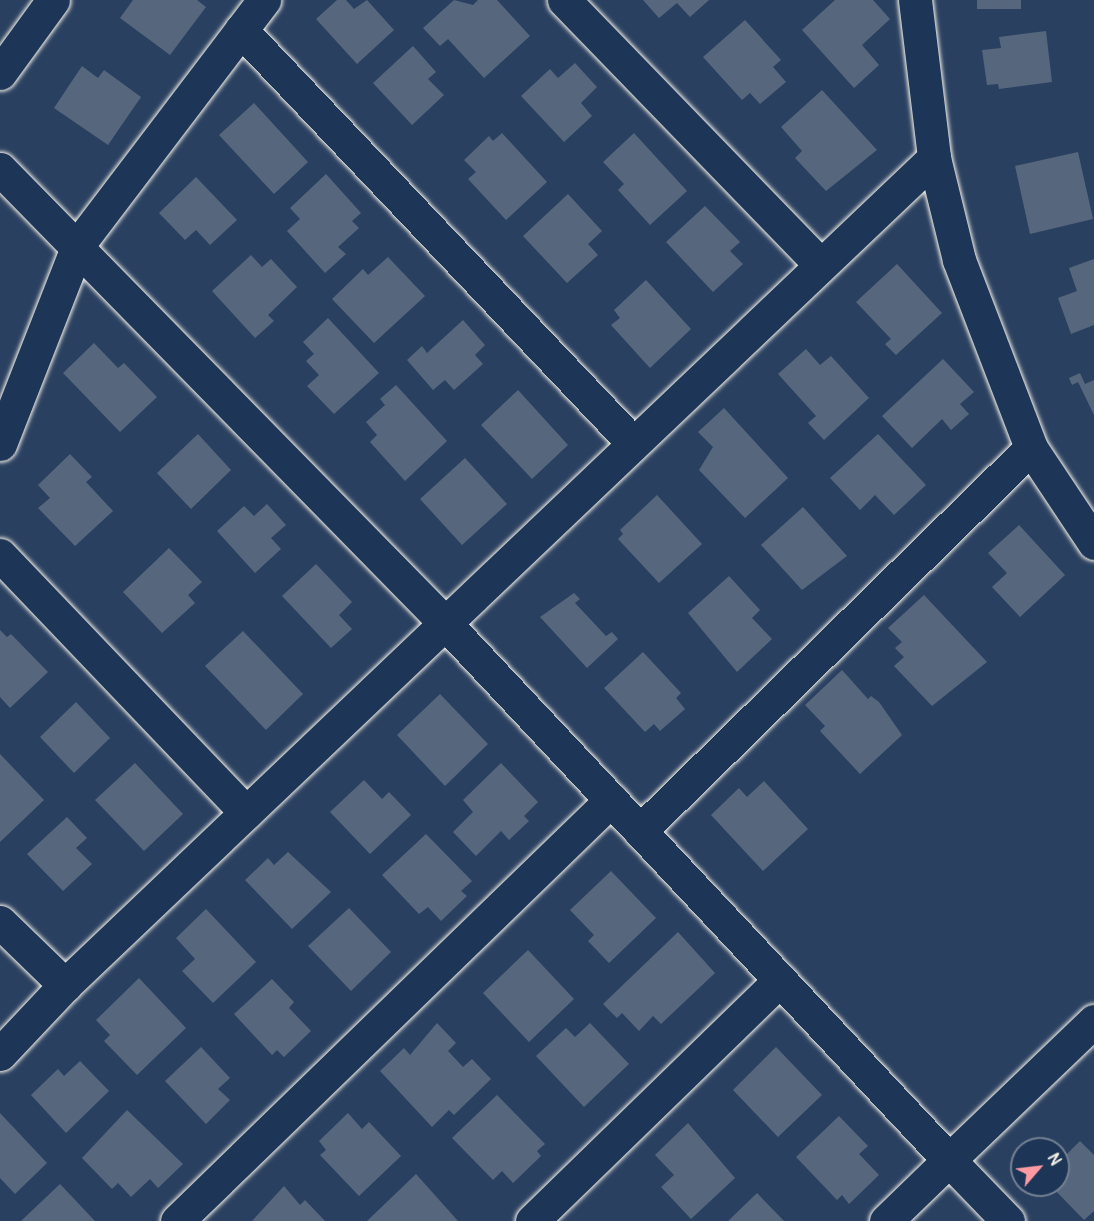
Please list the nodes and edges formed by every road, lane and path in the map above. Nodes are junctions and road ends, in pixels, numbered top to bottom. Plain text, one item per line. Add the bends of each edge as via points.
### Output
1 (53, 0) edge
2 (264, 0) edge
3 (564, 0) edge
4 (915, 0) edge
5 (241, 30) junction
6 (0, 73) edge
7 (934, 159) junction
8 (0, 168) edge
9 (78, 245) junction
10 (820, 264) junction
11 (633, 443) junction
12 (0, 444) edge
13 (1031, 448) junction
14 (1094, 543) edge
15 (0, 555) edge
16 (445, 623) junction
17 (611, 800) junction
18 (246, 812) junction
19 (640, 831) junction
20 (0, 922) edge
21 (780, 981) junction
22 (65, 985) junction
23 (1094, 1021) edge
24 (0, 1054) edge
25 (949, 1160) junction
26 (177, 1221) edge
27 (532, 1221) edge
28 (886, 1221) edge
29 (1008, 1221) edge

1 - 6 street
2 - 5 street
3 - 10 street
4 - 7 street
5 - 9 street
5 - 11 street
7 - 10 street
7 - 13 street via 959,260
8 - 9 street
9 - 12 street
9 - 16 street
10 - 11 street
11 - 16 street
13 - 14 street
13 - 19 street
15 - 18 street
16 - 17 street
16 - 18 street
17 - 19 street
17 - 26 street
18 - 22 street
19 - 21 street
20 - 22 street
21 - 25 street
21 - 27 street
22 - 24 street
23 - 25 street
25 - 28 street
25 - 29 street

